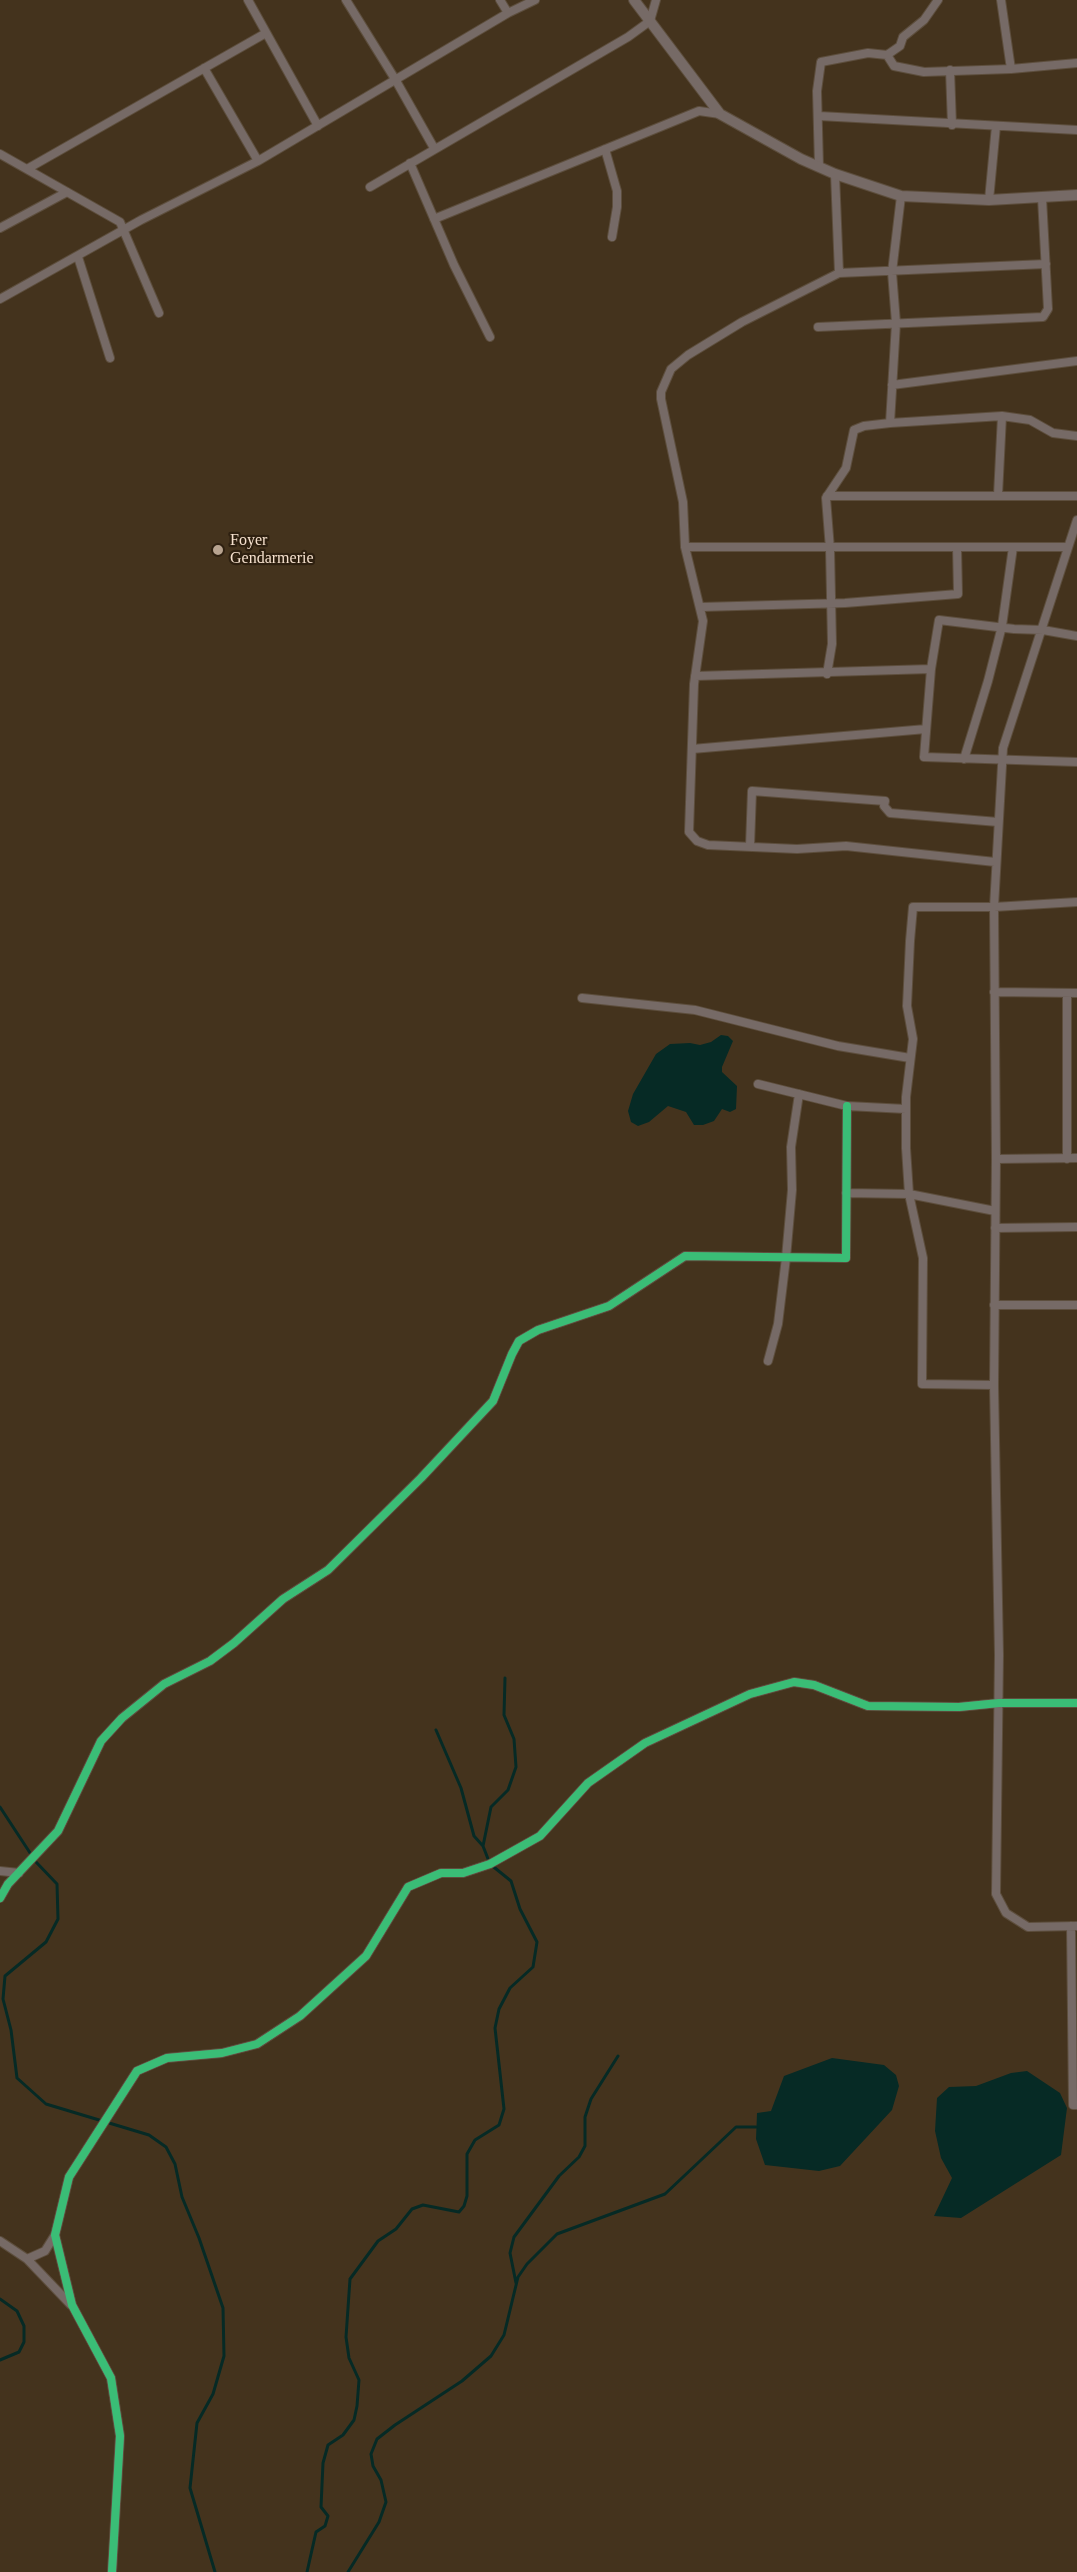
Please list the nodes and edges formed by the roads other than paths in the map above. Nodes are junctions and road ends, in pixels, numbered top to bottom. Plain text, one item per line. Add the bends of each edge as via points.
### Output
1 (248, 0) edge
2 (358, 0) edge
3 (500, 0) edge
4 (535, 0) edge
5 (634, 0) edge
6 (656, 0) edge
7 (938, 0) edge
8 (1001, 0) edge
9 (348, 3) edge
10 (508, 14) junction
11 (650, 21) junction
12 (266, 33) junction
13 (887, 55) junction
14 (1077, 63) edge
15 (204, 68) junction
16 (1011, 69) junction
17 (950, 70) junction
18 (395, 79) junction
19 (720, 114) junction
20 (819, 116) junction
21 (952, 125) junction
22 (318, 126) junction
23 (996, 126) junction
24 (1077, 130) edge
25 (434, 148) junction
26 (605, 149) junction
27 (0, 154) edge
28 (258, 161) junction
29 (410, 163) junction
30 (819, 166) junction
31 (27, 169) junction
32 (835, 174) junction
33 (370, 187) dead end
34 (67, 192) junction
35 (1077, 195) edge
36 (901, 196) junction
37 (1042, 198) junction
38 (989, 200) junction
39 (434, 219) junction
40 (0, 228) edge
41 (124, 229) junction
42 (612, 237) dead end
43 (78, 256) junction
44 (1046, 264) junction
45 (892, 272) junction
46 (839, 273) junction
47 (0, 299) edge
48 (159, 313) dead end
49 (896, 322) junction
50 (818, 327) dead end
51 (490, 337) dead end
52 (110, 358) dead end
53 (1077, 361) edge
54 (892, 385) junction
55 (1002, 416) junction
56 (890, 423) junction
57 (1077, 436) edge
58 (998, 495) junction
59 (827, 496) junction
60 (1077, 496) edge
61 (1077, 520) edge
62 (685, 547) junction
63 (957, 547) junction
64 (1013, 547) junction
65 (1068, 547) junction
66 (830, 549) junction
67 (832, 603) junction
68 (701, 607) junction
69 (1002, 627) junction
70 (1043, 630) junction
71 (1077, 636) edge
72 (931, 669) junction
73 (826, 674) junction
74 (695, 676) junction
75 (926, 729) junction
76 (692, 749) junction
77 (964, 759) junction
78 (1001, 761) junction
79 (1077, 762) edge
80 (998, 822) junction
81 (750, 846) junction
82 (995, 862) junction
83 (1077, 902) edge
84 (994, 907) junction
85 (994, 992) junction
86 (1067, 993) junction
87 (1077, 993) edge
88 (582, 998) dead end
89 (910, 1058) junction
90 (758, 1084) dead end
91 (800, 1094) junction
92 (847, 1107) junction
93 (906, 1109) junction
94 (996, 1159) junction
95 (1072, 1159) edge
96 (846, 1193) junction
97 (909, 1194) junction
98 (995, 1211) junction
99 (1077, 1227) edge
100 (995, 1228) junction
101 (786, 1258) junction
102 (994, 1305) junction
103 (1077, 1305) edge
104 (768, 1361) dead end
105 (994, 1385) junction
106 (1077, 1702) edge
107 (999, 1703) junction
108 (0, 1871) edge
109 (19, 1873) junction
110 (0, 1899) edge
111 (1074, 1926) edge
112 (1074, 2015) edge
113 (1077, 2105) edge
114 (55, 2235) junction
115 (0, 2241) edge
116 (27, 2259) junction
117 (72, 2305) junction
118 (112, 2572) edge

1 - 12 street
2 - 9 street
3 - 10 street
4 - 10 street
5 - 11 street
6 - 11 street
7 - 13 street via 924,20 903,37 900,46
8 - 16 street
9 - 18 street
10 - 18 street
11 - 19 street
11 - 25 street
12 - 15 street
12 - 22 street
13 - 17 street via 894,66 924,72
13 - 20 street via 868,53 821,62
14 - 16 street
15 - 28 street
15 - 31 street
16 - 17 street
17 - 21 street
18 - 22 street
18 - 25 street
19 - 26 street via 699,111
19 - 30 street
20 - 21 street
20 - 30 street
21 - 23 street
22 - 28 street
23 - 24 street
23 - 38 street
25 - 29 street
26 - 39 street
26 - 42 street via 617,191
27 - 31 street
28 - 41 street
29 - 33 street
29 - 39 street
30 - 32 street
31 - 34 street
32 - 36 street
32 - 46 street
34 - 40 street
34 - 41 street via 120,222
35 - 37 street
36 - 38 street
36 - 45 street
37 - 38 street
37 - 44 street
39 - 51 street
41 - 43 street
41 - 48 street
43 - 47 street
43 - 52 street
44 - 45 street
44 - 49 street via 1048,309 1043,317
45 - 46 street
45 - 49 street
46 - 62 street via 742,322 671,369 661,399 682,493
49 - 50 street
49 - 54 street
53 - 54 street
54 - 56 street
55 - 56 street
55 - 57 street via 1030,420 1053,433
55 - 58 street
56 - 59 street via 864,426 852,432 848,463
58 - 59 street
58 - 60 street
59 - 66 street
61 - 65 street
62 - 66 street
62 - 68 street
63 - 64 street
63 - 66 street
63 - 67 street via 958,594
64 - 65 street
64 - 69 street
65 - 70 street
66 - 67 street
67 - 68 street
67 - 73 street via 832,644
68 - 74 street via 703,632
69 - 70 street
69 - 72 street via 939,620
69 - 77 street
70 - 71 street
70 - 78 street
72 - 73 street
72 - 75 street
73 - 74 street
74 - 76 street
75 - 76 street
75 - 77 street via 924,757
76 - 81 street via 689,832 708,845
77 - 78 street
78 - 79 street
78 - 80 street
80 - 81 street via 890,813 885,801 752,791
80 - 82 street
81 - 82 street via 846,846
82 - 84 street
83 - 84 street
84 - 85 street
84 - 89 street via 913,907 907,1006 913,1039
85 - 86 street
85 - 94 street
86 - 87 street
86 - 95 street
88 - 89 street via 694,1010 838,1046
89 - 93 street
90 - 91 street
91 - 92 street
91 - 101 street via 791,1148
92 - 93 street
92 - 96 street
93 - 97 street
94 - 95 street
94 - 98 street
96 - 97 street
96 - 101 street via 846,1258
97 - 98 street
97 - 105 street via 923,1258 922,1384
98 - 100 street
99 - 100 street
100 - 102 street
101 - 104 street via 778,1324
101 - 109 street via 685,1256 609,1306 538,1330 519,1341 493,1401 328,1570 283,1599 210,1662 164,1684 122,1718 101,1741 58,1831
102 - 103 street
102 - 105 street
105 - 107 street
106 - 107 street
107 - 111 street via 996,1894 1006,1913 1028,1927
107 - 114 street via 959,1707 868,1706 814,1685 794,1682 750,1694 645,1743 588,1783 540,1836 487,1866 463,1873 441,1873 408,1887 366,1956 300,2016 258,2044 222,2053 167,2058 137,2071 69,2176
108 - 109 street
109 - 110 street
111 - 112 street
112 - 113 street via 1073,2105
114 - 116 street via 45,2251
114 - 117 street
115 - 116 street
116 - 117 street
117 - 118 street via 111,2378 120,2436

